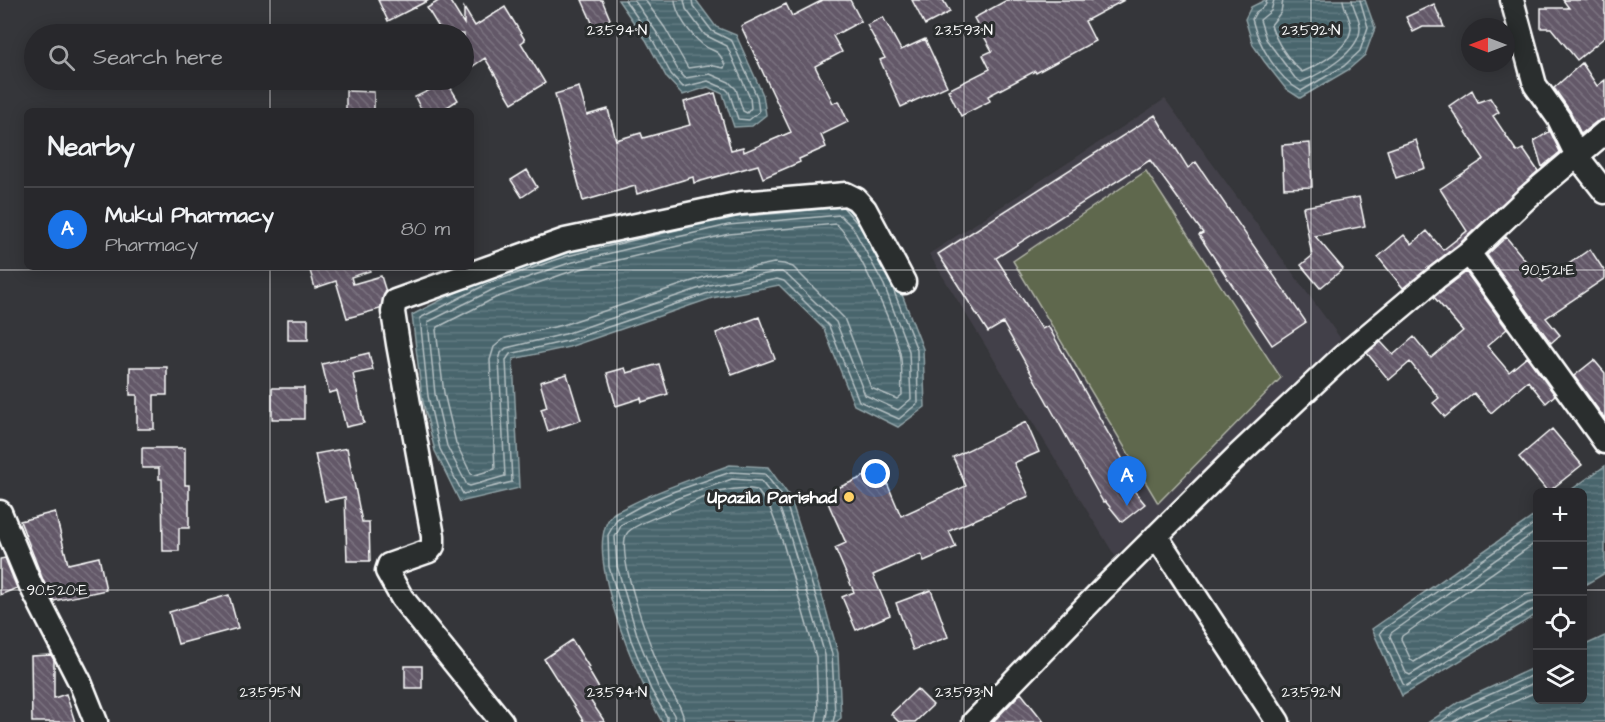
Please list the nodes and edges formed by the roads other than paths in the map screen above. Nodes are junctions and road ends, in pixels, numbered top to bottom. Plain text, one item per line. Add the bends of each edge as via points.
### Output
1 (1512, 0) edge
2 (1605, 132) edge
3 (1577, 156) junction
4 (1605, 192) edge
5 (1469, 253) junction
6 (904, 282) dead end
7 (1605, 442) edge
8 (0, 512) edge
9 (1156, 536) junction
10 (96, 722) edge
11 (502, 722) edge
12 (974, 722) edge
13 (1278, 722) edge

1 - 3 street via 1535,85 1559,119
2 - 3 street
3 - 4 street
3 - 5 street
5 - 7 street
5 - 9 street via 1342,357
6 - 11 street via 865,209 846,194 741,203 565,240 395,301 393,312 433,546 429,551 389,565 387,571 402,598
8 - 10 street
9 - 12 street
9 - 13 street

